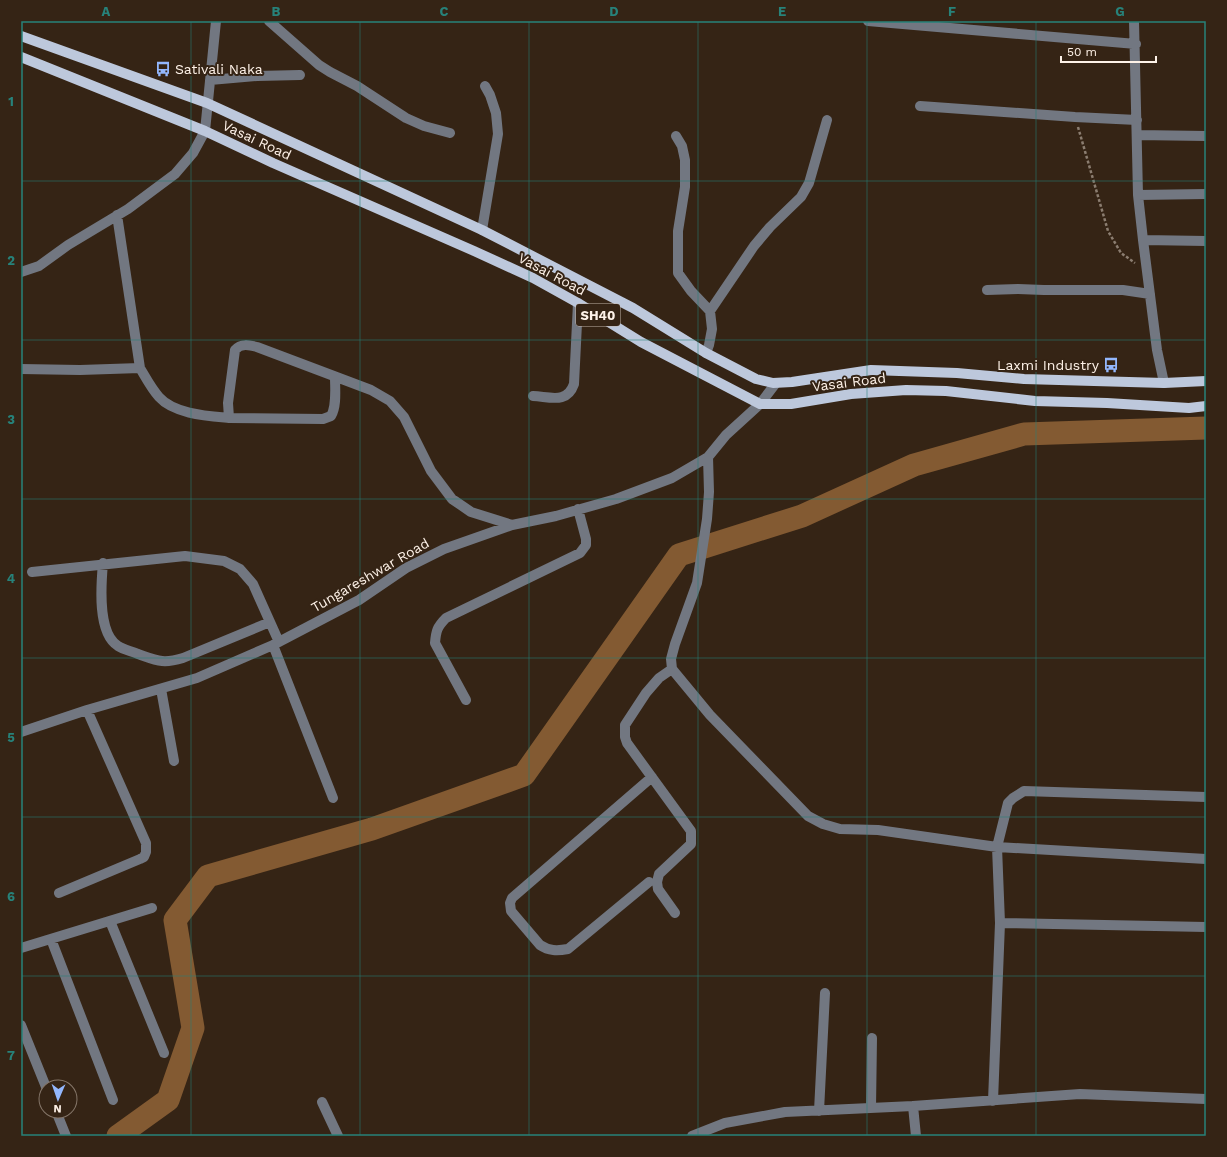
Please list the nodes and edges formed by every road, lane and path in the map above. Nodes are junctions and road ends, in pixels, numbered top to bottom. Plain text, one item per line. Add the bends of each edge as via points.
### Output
1 (216, 21) edge
2 (269, 21) edge
3 (868, 21) edge
4 (1134, 21) edge
5 (21, 36) edge
6 (1136, 44) junction
7 (21, 57) edge
8 (300, 74) dead end
9 (210, 80) junction
10 (486, 86) dead end
11 (207, 103) junction
12 (920, 106) dead end
13 (1075, 117) junction
14 (827, 120) dead end
15 (1137, 120) junction
16 (205, 131) junction
17 (450, 133) dead end
18 (676, 136) dead end
19 (1137, 136) junction
20 (1206, 136) edge
21 (1206, 194) edge
22 (1138, 195) junction
23 (116, 215) junction
24 (482, 230) junction
25 (1143, 240) junction
26 (1206, 241) edge
27 (1147, 271) junction
28 (21, 272) edge
29 (987, 290) dead end
30 (1150, 294) junction
31 (578, 303) junction
32 (710, 311) junction
33 (706, 353) junction
34 (140, 368) junction
35 (21, 369) edge
36 (335, 377) junction
37 (1206, 381) edge
38 (776, 383) junction
39 (1164, 383) junction
40 (533, 396) dead end
41 (760, 404) junction
42 (1206, 406) edge
43 (229, 418) junction
44 (708, 457) junction
45 (578, 509) junction
46 (512, 525) junction
47 (103, 564) junction
48 (32, 572) dead end
49 (270, 622) junction
50 (276, 644) junction
51 (672, 669) junction
52 (160, 689) junction
53 (466, 700) dead end
54 (87, 710) junction
55 (21, 732) edge
56 (174, 761) dead end
57 (652, 777) junction
58 (1206, 797) edge
59 (333, 798) dead end
60 (998, 847) junction
61 (1206, 859) edge
62 (649, 882) dead end
63 (59, 893) dead end
64 (152, 908) dead end
65 (675, 913) dead end
66 (110, 921) junction
67 (1000, 923) junction
68 (1206, 927) edge
69 (51, 939) junction
70 (21, 948) edge
71 (825, 993) dead end
72 (21, 1025) edge
73 (872, 1038) dead end
74 (164, 1053) dead end
75 (43, 1079) edge
76 (1206, 1099) edge
77 (113, 1100) dead end
78 (993, 1101) junction
79 (322, 1102) dead end
80 (913, 1106) junction
81 (871, 1108) junction
82 (819, 1110) junction
83 (59, 1119) edge
84 (66, 1136) edge
85 (338, 1136) edge
86 (692, 1136) edge
87 (916, 1136) edge

1 - 9 street
2 - 17 street via 330,72 357,86 406,118
3 - 6 street
4 - 6 street
5 - 11 main road, Vasai Road / SH40
6 - 15 street
7 - 16 main road, Vasai Road / SH40
8 - 9 street
9 - 11 street
10 - 24 street via 496,113 498,134
11 - 16 street
11 - 24 main road, Vasai Road / SH40
12 - 13 street
13 - 15 street
13 - 27 path via 1108,231 1121,253
14 - 32 street via 809,183 801,197 754,246
15 - 19 street
16 - 23 street via 193,153 175,174
16 - 31 main road, Vasai Road / SH40 via 533,278
18 - 32 street via 682,146 685,160 685,187 678,231 678,273
19 - 20 street
19 - 22 street
21 - 22 street
22 - 25 street
23 - 28 street via 39,266
23 - 34 street
24 - 33 main road, Vasai Road / SH40 via 634,308
25 - 26 street
25 - 27 street
27 - 30 street
29 - 30 street via 1123,290
30 - 39 street
31 - 40 street via 574,384 571,391 559,398
31 - 41 main road, Vasai Road / SH40 via 641,342
32 - 33 street via 712,329
33 - 38 main road, Vasai Road / SH40 via 756,379
34 - 35 street
34 - 43 street via 160,398 179,410
36 - 43 street via 331,416 323,419
36 - 43 street via 257,347 245,344 238,346 235,350 228,403
36 - 46 street via 371,390 390,401 404,417 431,471 452,499 471,512
37 - 39 main road, Vasai Road / SH40
38 - 39 main road, Vasai Road / SH40 via 871,370 957,373 1024,379
38 - 41 street, Tungareshwar Road
41 - 42 main road, Vasai Road / SH40 via 791,404 851,394 906,390 946,391 1035,402 1189,408
41 - 44 street, Tungareshwar Road via 726,435
44 - 45 street, Tungareshwar Road via 672,478 616,499
44 - 51 street via 707,519 697,582 675,644 671,658
45 - 46 street, Tungareshwar Road
45 - 53 street via 586,538 586,546 580,553 446,618 439,625 435,643
46 - 50 street, Tungareshwar Road via 438,552 406,568 359,600
47 - 48 street
47 - 49 street via 185,556 224,561 240,569 253,584
47 - 49 street via 101,586 107,632 117,646 158,661 169,662 183,658
49 - 50 street
50 - 52 street, Tungareshwar Road via 197,678
50 - 59 street
51 - 57 street via 659,678 646,693 625,725 626,742
51 - 60 street via 710,715 808,816 840,829 878,830
52 - 54 street, Tungareshwar Road
52 - 56 street
54 - 55 street, Tungareshwar Road
54 - 63 street via 146,843 146,852 140,859
57 - 62 street via 512,898 511,911 540,946 557,951 568,949
57 - 65 street via 691,831 691,844 659,874 657,882 658,889
58 - 60 street via 1024,791 1008,803
60 - 61 street
60 - 67 street
64 - 66 street
66 - 69 street
66 - 74 street
67 - 68 street
67 - 78 street
69 - 70 street
69 - 77 street
71 - 82 street
72 - 75 street
73 - 81 street
76 - 78 street via 1080,1094
78 - 80 street
79 - 85 street
80 - 81 street
80 - 87 street
81 - 82 street
82 - 86 street via 785,1112 725,1124
83 - 84 street

